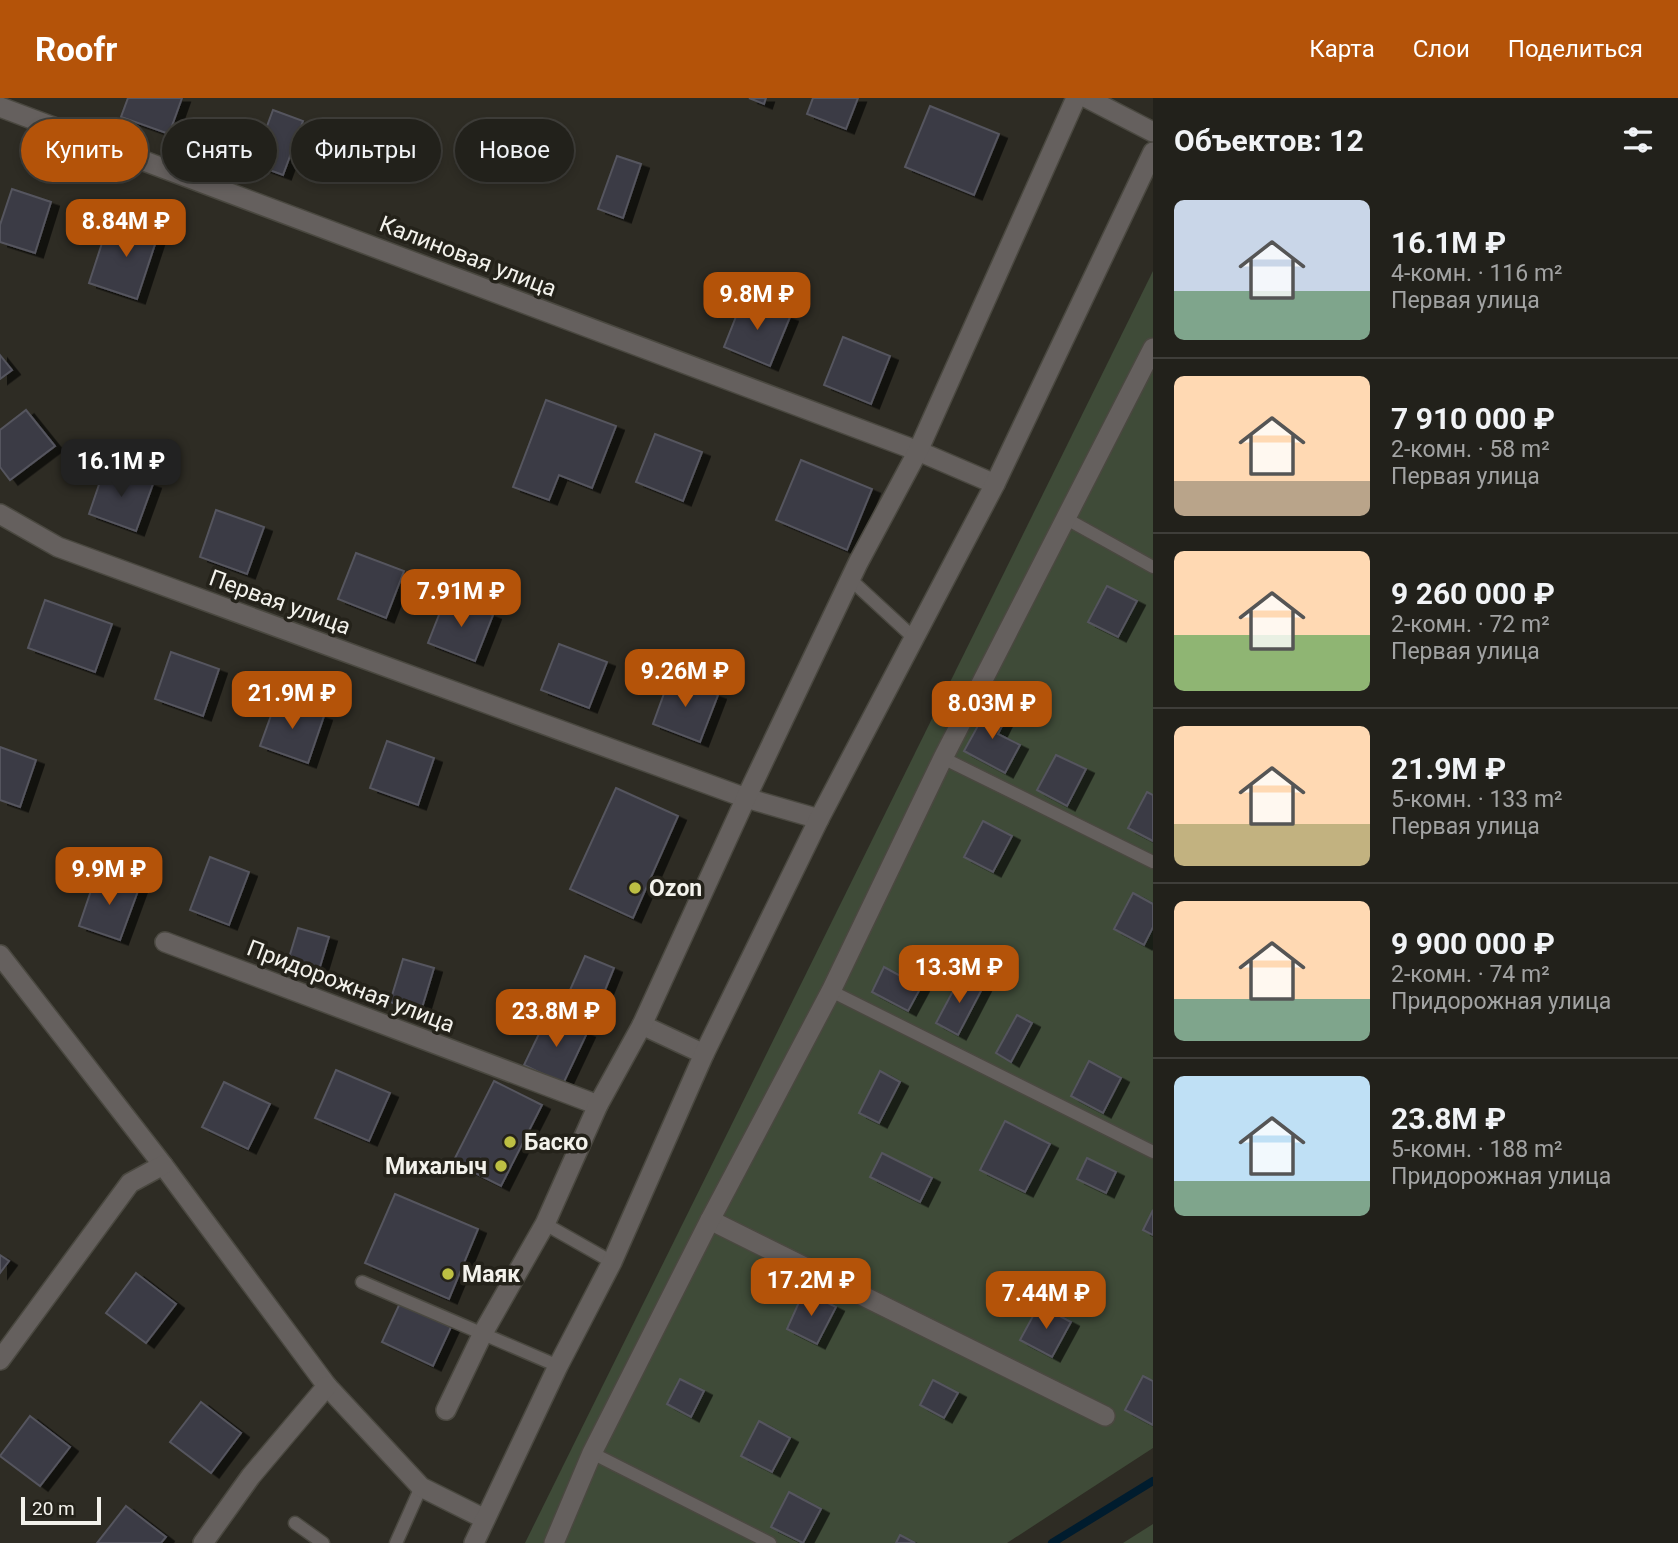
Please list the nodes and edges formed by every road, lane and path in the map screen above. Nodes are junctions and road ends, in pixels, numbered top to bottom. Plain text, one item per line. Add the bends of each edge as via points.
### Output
1 (1076, 98) edge
2 (1087, 98) edge
3 (0, 107) edge
4 (1153, 132) edge
5 (1153, 152) edge
6 (1153, 348) edge
7 (918, 451) junction
8 (995, 484) junction
9 (0, 514) edge
10 (1065, 518) junction
11 (1153, 567) edge
12 (850, 579) junction
13 (914, 638) junction
14 (943, 758) junction
15 (746, 798) junction
16 (819, 819) junction
17 (1153, 863) edge
18 (165, 942) dead end
19 (0, 955) edge
20 (831, 991) junction
21 (642, 1025) junction
22 (704, 1054) junction
23 (598, 1105) junction
24 (1153, 1152) edge
25 (163, 1165) junction
26 (710, 1220) junction
27 (545, 1224) junction
28 (612, 1262) junction
29 (362, 1282) dead end
30 (483, 1333) junction
31 (0, 1360) edge
32 (558, 1366) junction
33 (327, 1386) junction
34 (446, 1410) dead end
35 (1105, 1416) dead end
36 (592, 1453) junction
37 (421, 1487) junction
38 (485, 1519) junction
39 (295, 1524) dead end
40 (202, 1543) edge
41 (323, 1543) edge
42 (396, 1543) edge
43 (474, 1543) edge
44 (554, 1543) edge
45 (770, 1543) edge

1 - 7 street
2 - 4 street
3 - 7 street, Калиновая улица
5 - 8 street
6 - 10 street
7 - 8 street, Калиновая улица
7 - 12 street
8 - 13 street
9 - 15 street, Первая улица via 58,547
10 - 11 lane
10 - 14 street
12 - 13 lane
12 - 15 street
13 - 16 street
14 - 17 lane
14 - 20 street
15 - 16 street, Первая улица
15 - 21 street
16 - 22 street
18 - 23 street, Придорожная улица
19 - 25 street
20 - 24 lane
20 - 26 street
21 - 22 street
21 - 23 street
22 - 28 street
23 - 27 street
25 - 31 street via 130,1183
25 - 33 street
26 - 35 street
26 - 36 street
27 - 28 lane
27 - 30 street
28 - 32 street
29 - 30 lane
30 - 32 lane
30 - 34 street
32 - 38 street
33 - 37 street
33 - 40 street
36 - 44 street
36 - 45 lane
37 - 38 street
37 - 42 lane
38 - 43 street
39 - 41 lane

